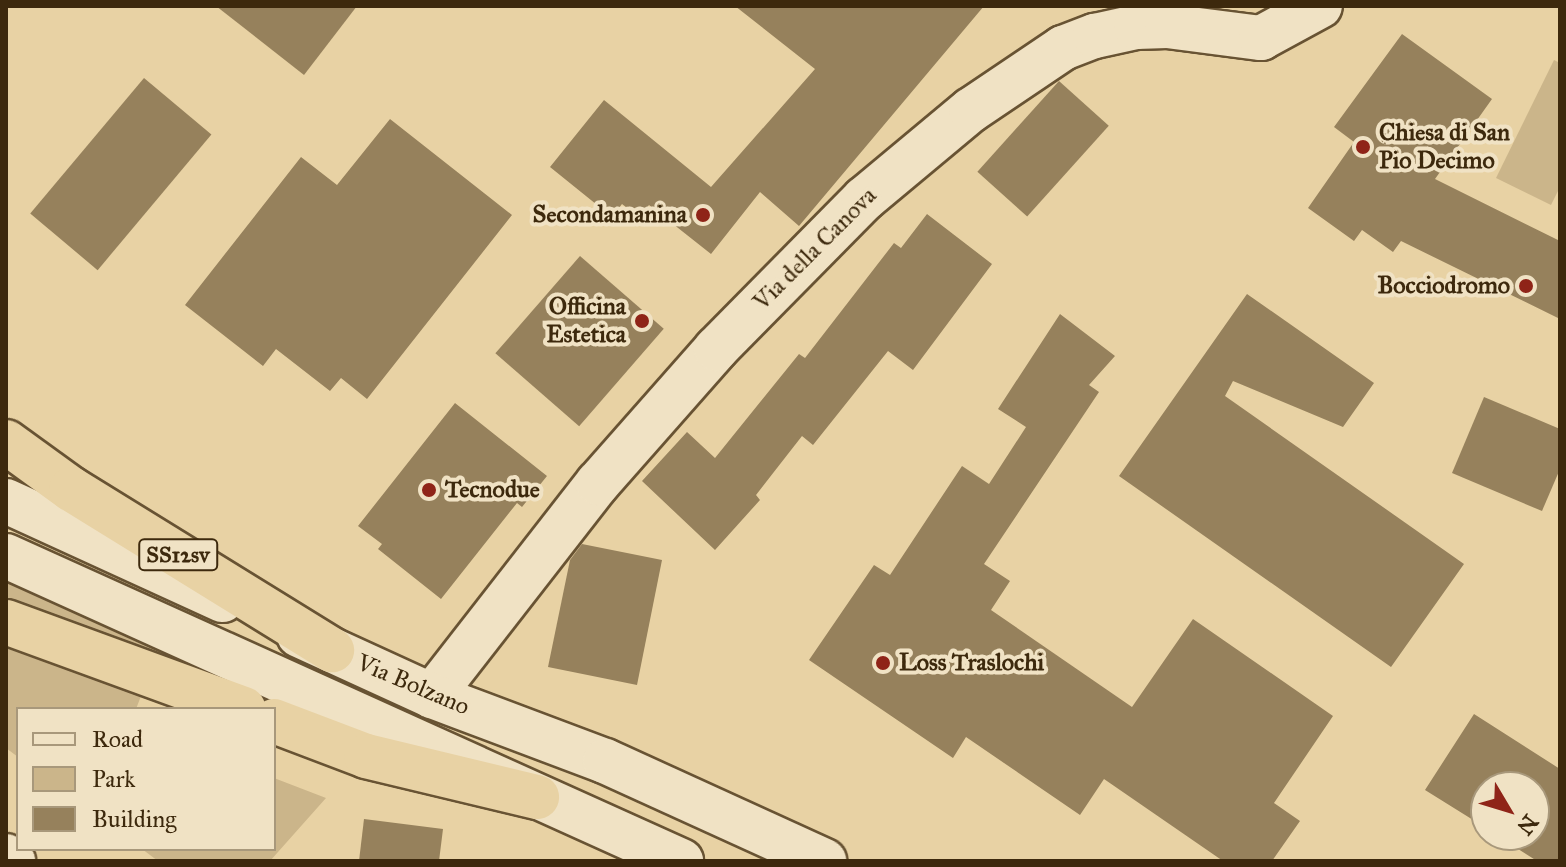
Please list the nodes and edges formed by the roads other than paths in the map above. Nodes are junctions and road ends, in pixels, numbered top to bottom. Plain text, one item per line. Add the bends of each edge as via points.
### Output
1 (1320, 6) edge
2 (1160, 16) edge
3 (6, 442) edge
4 (6, 501) edge
5 (6, 556) edge
6 (6, 622) edge
7 (332, 650) junction
8 (432, 696) junction
9 (239, 707) edge
10 (276, 722) edge
11 (537, 797) junction
12 (6, 856) edge
13 (13, 861) edge
14 (681, 861) edge
15 (824, 861) edge

1 - 2 main road, Via della Canova via 1261,38
2 - 8 main road, Via della Canova via 1063,48 971,110 864,199 716,349 618,461
3 - 7 highway, SS12sv via 71,489
4 - 7 main road, Via Bolzano
5 - 11 main road, Via Bolzano
6 - 9 highway
7 - 8 main road, Via Bolzano
8 - 15 main road, Via Bolzano via 605,761
10 - 11 highway via 366,756
11 - 14 main road, Via Bolzano
12 - 13 main road

